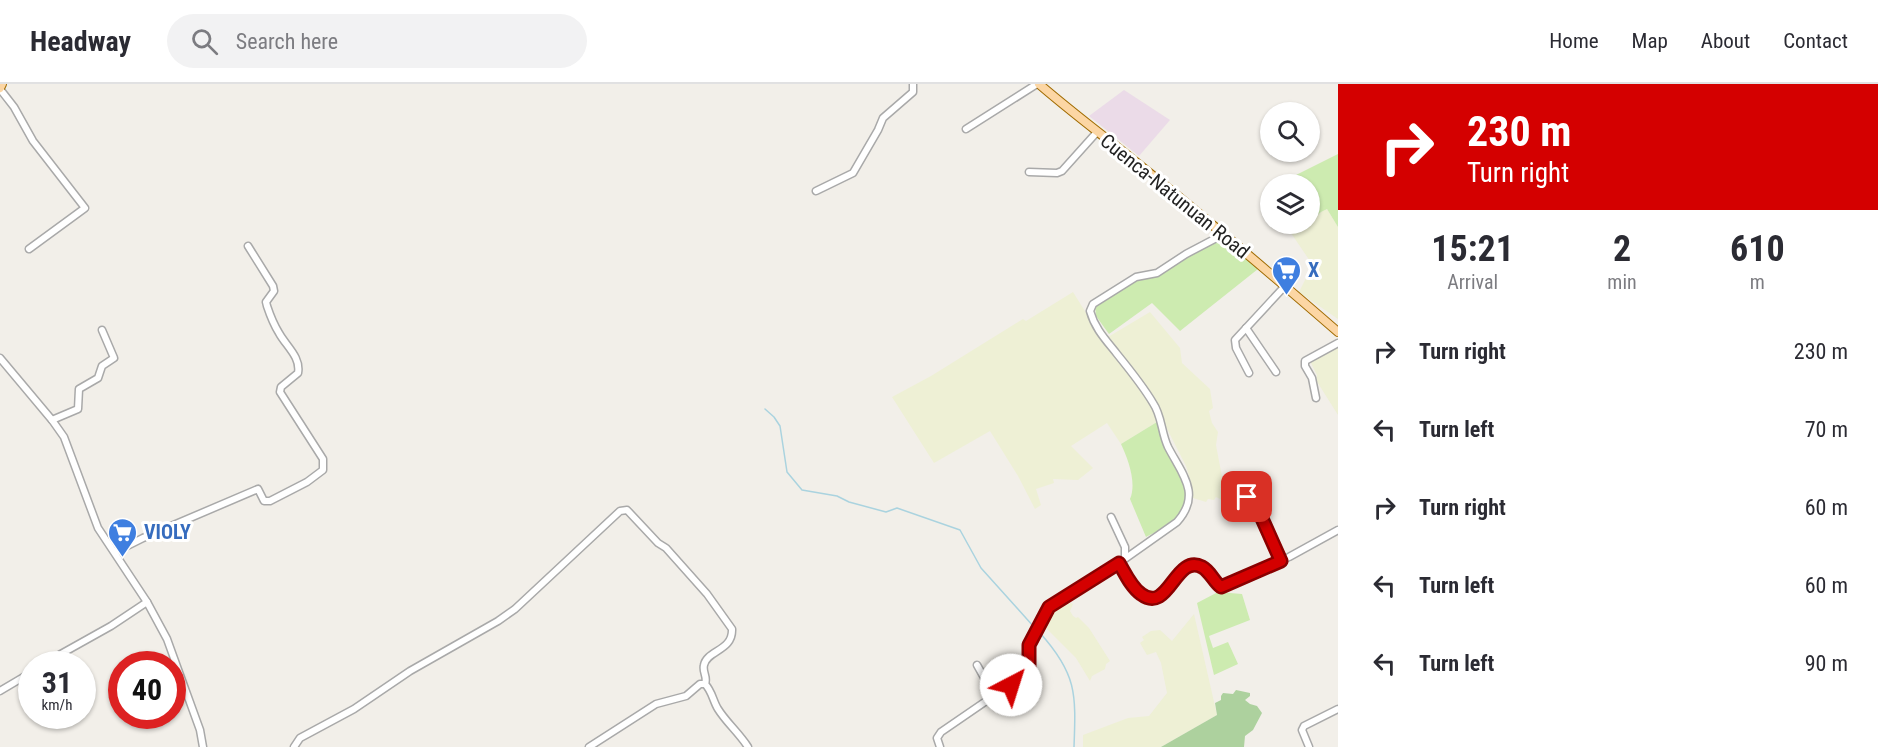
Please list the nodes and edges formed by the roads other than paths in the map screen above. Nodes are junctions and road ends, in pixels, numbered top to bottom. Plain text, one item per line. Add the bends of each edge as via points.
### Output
1 (913, 84) edge
2 (1038, 84) edge
3 (1, 87) edge
4 (966, 129) dead end
5 (1097, 132) junction
6 (1029, 172) dead end
7 (816, 191) dead end
8 (1224, 234) junction
9 (248, 246) dead end
10 (29, 249) dead end
11 (1286, 286) junction
12 (1246, 328) junction
13 (102, 330) dead end
14 (1338, 332) edge
15 (1338, 343) edge
16 (0, 358) edge
17 (1276, 372) dead end
18 (1249, 373) dead end
19 (1316, 398) dead end
20 (52, 420) junction
21 (1241, 496) dead end
22 (1111, 517) dead end
23 (1338, 530) edge
24 (115, 552) junction
25 (1125, 558) junction
26 (1281, 561) junction
27 (1119, 563) junction
28 (147, 602) junction
29 (66, 651) edge
30 (977, 664) dead end
31 (18, 680) edge
32 (705, 684) junction
33 (0, 691) edge
34 (995, 696) junction
35 (1338, 710) edge
36 (203, 747) edge
37 (294, 747) edge
38 (589, 747) edge
39 (748, 747) edge
40 (940, 747) edge
41 (1309, 747) edge

1 - 7 street via 913,92 883,118 853,173
2 - 4 street
2 - 5 main road, Cuenca-Natunuan Road
3 - 10 street via 33,141 85,208
5 - 6 street via 1062,171
5 - 8 main road, Cuenca-Natunuan Road
8 - 11 main road, Cuenca-Natunuan Road
8 - 25 street via 1157,273 1136,276 1091,306 1092,320 1103,338 1156,407 1166,441 1190,491 1178,522
9 - 24 street via 273,286 267,306 299,367 280,392 323,459 323,470 270,501 264,501 258,489
11 - 12 street
11 - 14 main road, Cuenca-Natunuan Road
12 - 17 street
12 - 18 street via 1235,344
13 - 20 street via 114,358 102,366 98,378 79,389 78,409
15 - 19 street via 1305,361
16 - 20 street
20 - 24 street via 64,437 98,528
21 - 26 street via 1256,505
22 - 25 street via 1125,547
23 - 26 street
24 - 28 street
25 - 27 street
26 - 27 street via 1221,587 1203,567 1187,567 1169,588 1153,598 1137,591
27 - 34 street via 1049,607 1029,645 1027,673
28 - 29 street
28 - 36 street via 167,639
30 - 34 street
31 - 33 street
32 - 37 street via 703,667 726,646 732,629 666,548 627,510 620,511 515,609 300,738
32 - 38 street via 686,696 656,704
32 - 39 street via 719,712
34 - 40 street via 940,732
35 - 41 street via 1304,726

